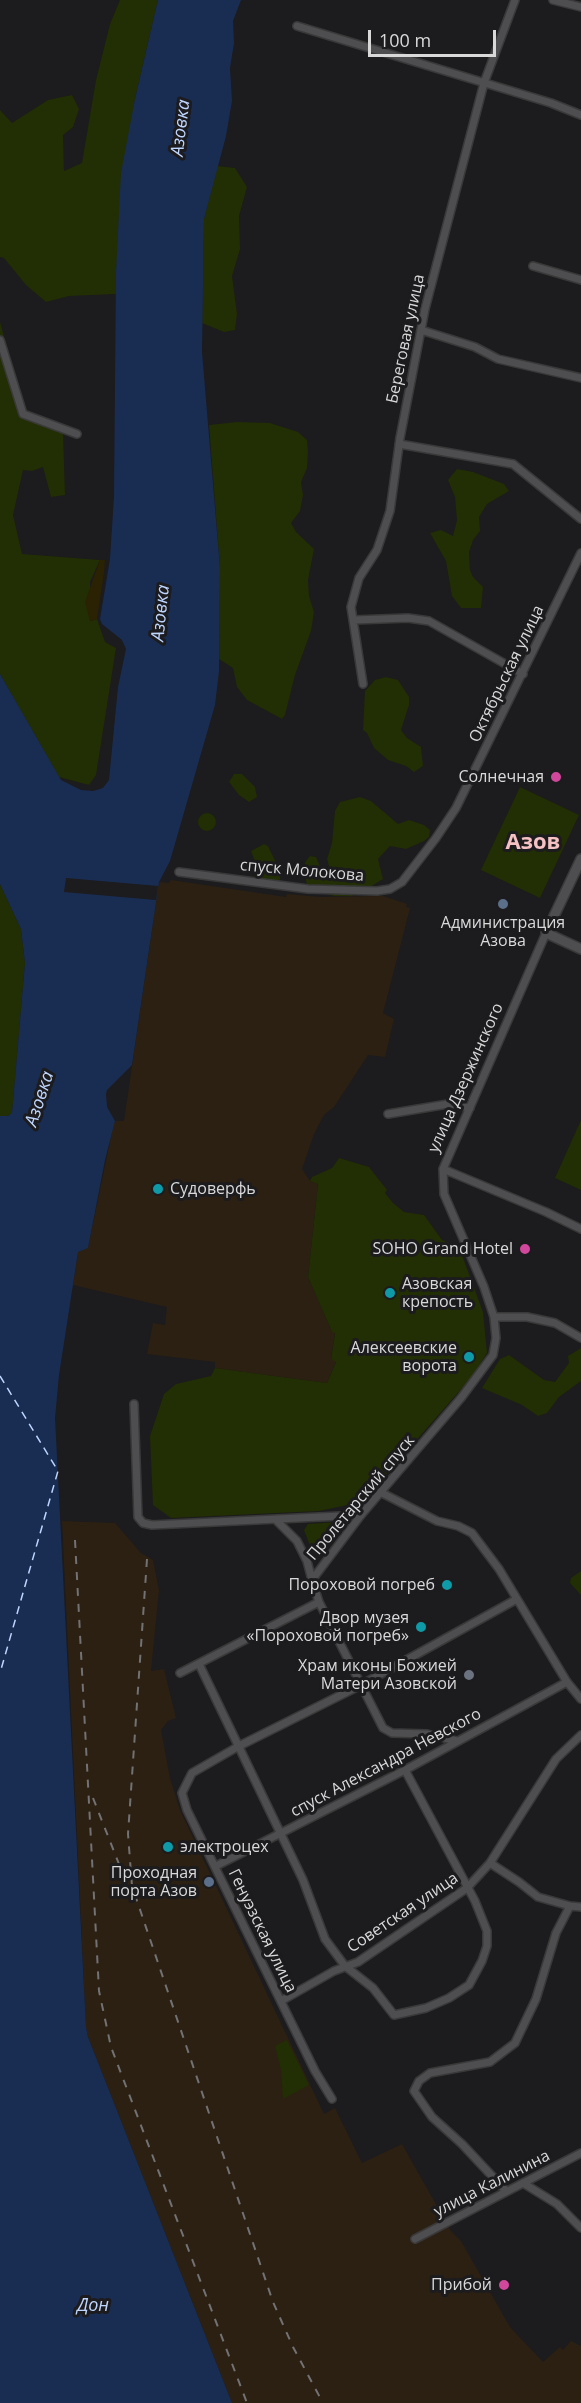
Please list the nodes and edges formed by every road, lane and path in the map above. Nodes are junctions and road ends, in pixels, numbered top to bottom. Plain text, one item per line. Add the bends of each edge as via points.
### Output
1 (515, 0) edge
2 (553, 0) edge
3 (581, 7) edge
4 (297, 26) dead end
5 (484, 83) junction
6 (581, 116) edge
7 (533, 266) dead end
8 (581, 280) edge
9 (421, 330) junction
10 (0, 340) edge
11 (581, 378) edge
12 (77, 434) dead end
13 (399, 444) junction
14 (581, 519) edge
15 (581, 553) edge
16 (354, 620) junction
17 (523, 674) junction
18 (363, 684) dead end
19 (456, 808) joint
20 (581, 859) edge
21 (179, 872) dead end
22 (546, 933) junction
23 (581, 949) edge
24 (470, 1108) junction
25 (388, 1114) dead end
26 (443, 1169) junction
27 (581, 1228) edge
28 (494, 1317) junction
29 (581, 1338) edge
30 (495, 1348) joint
31 (135, 1404) dead end
32 (382, 1493) junction
33 (361, 1515) junction
34 (276, 1520) junction
35 (312, 1580) junction
36 (517, 1599) junction
37 (319, 1602) junction
38 (199, 1664) junction
39 (180, 1673) dead end
40 (567, 1682) junction
41 (361, 1685) junction
42 (581, 1699) edge
43 (581, 1735) edge
44 (457, 1741) junction
45 (238, 1746) junction
46 (405, 1770) junction
47 (281, 1834) junction
48 (490, 1863) junction
49 (216, 1866) junction
50 (467, 1888) junction
51 (570, 1906) junction
52 (581, 1907) edge
53 (345, 1966) junction
54 (282, 2001) junction
55 (332, 2099) dead end
56 (581, 2153) edge
57 (523, 2183) junction
58 (507, 2191) junction
59 (581, 2228) edge
60 (415, 2240) dead end

1 - 5 street, Береговая улица
2 - 3 street
4 - 5 street
5 - 6 street
5 - 9 street, Береговая улица
7 - 8 street
9 - 11 street via 498,359
9 - 13 street, Береговая улица
10 - 12 street via 22,414
13 - 14 street via 513,464
13 - 16 street, Береговая улица via 390,511 377,550 359,578 351,608
15 - 17 street, Октябрьская улица
16 - 17 street via 429,621
16 - 18 street, Береговая улица
17 - 19 street, Октябрьская улица
19 - 21 street, спуск Молокова via 402,882 390,888 308,889
20 - 22 street, улица Дзержинского
22 - 23 street
22 - 24 street, улица Дзержинского
24 - 25 street via 448,1104
24 - 26 street, улица Дзержинского
26 - 27 street
26 - 28 street, улица Дзержинского via 444,1194
28 - 29 street via 527,1317 555,1323
28 - 30 street, улица Дзержинского
30 - 32 street, Пролетарский спуск via 476,1379
31 - 34 street via 138,1517 143,1523
32 - 33 street, Пролетарский спуск
32 - 36 street via 437,1521 472,1533
33 - 34 street
33 - 35 street, Пролетарский спуск
34 - 35 street via 297,1541
35 - 37 street, Пролетарский спуск
36 - 40 street
36 - 41 street
37 - 38 street
37 - 41 street, Пролетарский спуск
38 - 39 street
38 - 45 street
40 - 42 street
40 - 44 street, спуск Александра Невского
41 - 44 street, Пролетарский спуск via 383,1728 392,1733 427,1734
41 - 45 street
43 - 48 street, Советская улица via 556,1760
44 - 46 street, спуск Александра Невского
45 - 47 street
45 - 49 street, Генуэзская улица via 192,1773 182,1793
46 - 47 street, спуск Александра Невского
46 - 50 street
47 - 49 street, спуск Александра Невского
47 - 53 street via 325,1939
48 - 50 street, Советская улица
48 - 51 street via 538,1897
49 - 54 street, Генуэзская улица
50 - 53 street, Советская улица via 358,1962
50 - 53 street via 487,1931 487,1946 469,1985 449,1998 394,2015 373,1988
51 - 52 street
51 - 58 street via 556,1933 536,1999 515,2043 490,2062 430,2073 414,2091 432,2116
53 - 54 street, Советская улица
54 - 55 street, Генуэзская улица
56 - 57 street, улица Калинина
57 - 58 street, улица Калинина
57 - 59 street via 556,2204
58 - 60 street, улица Калинина

